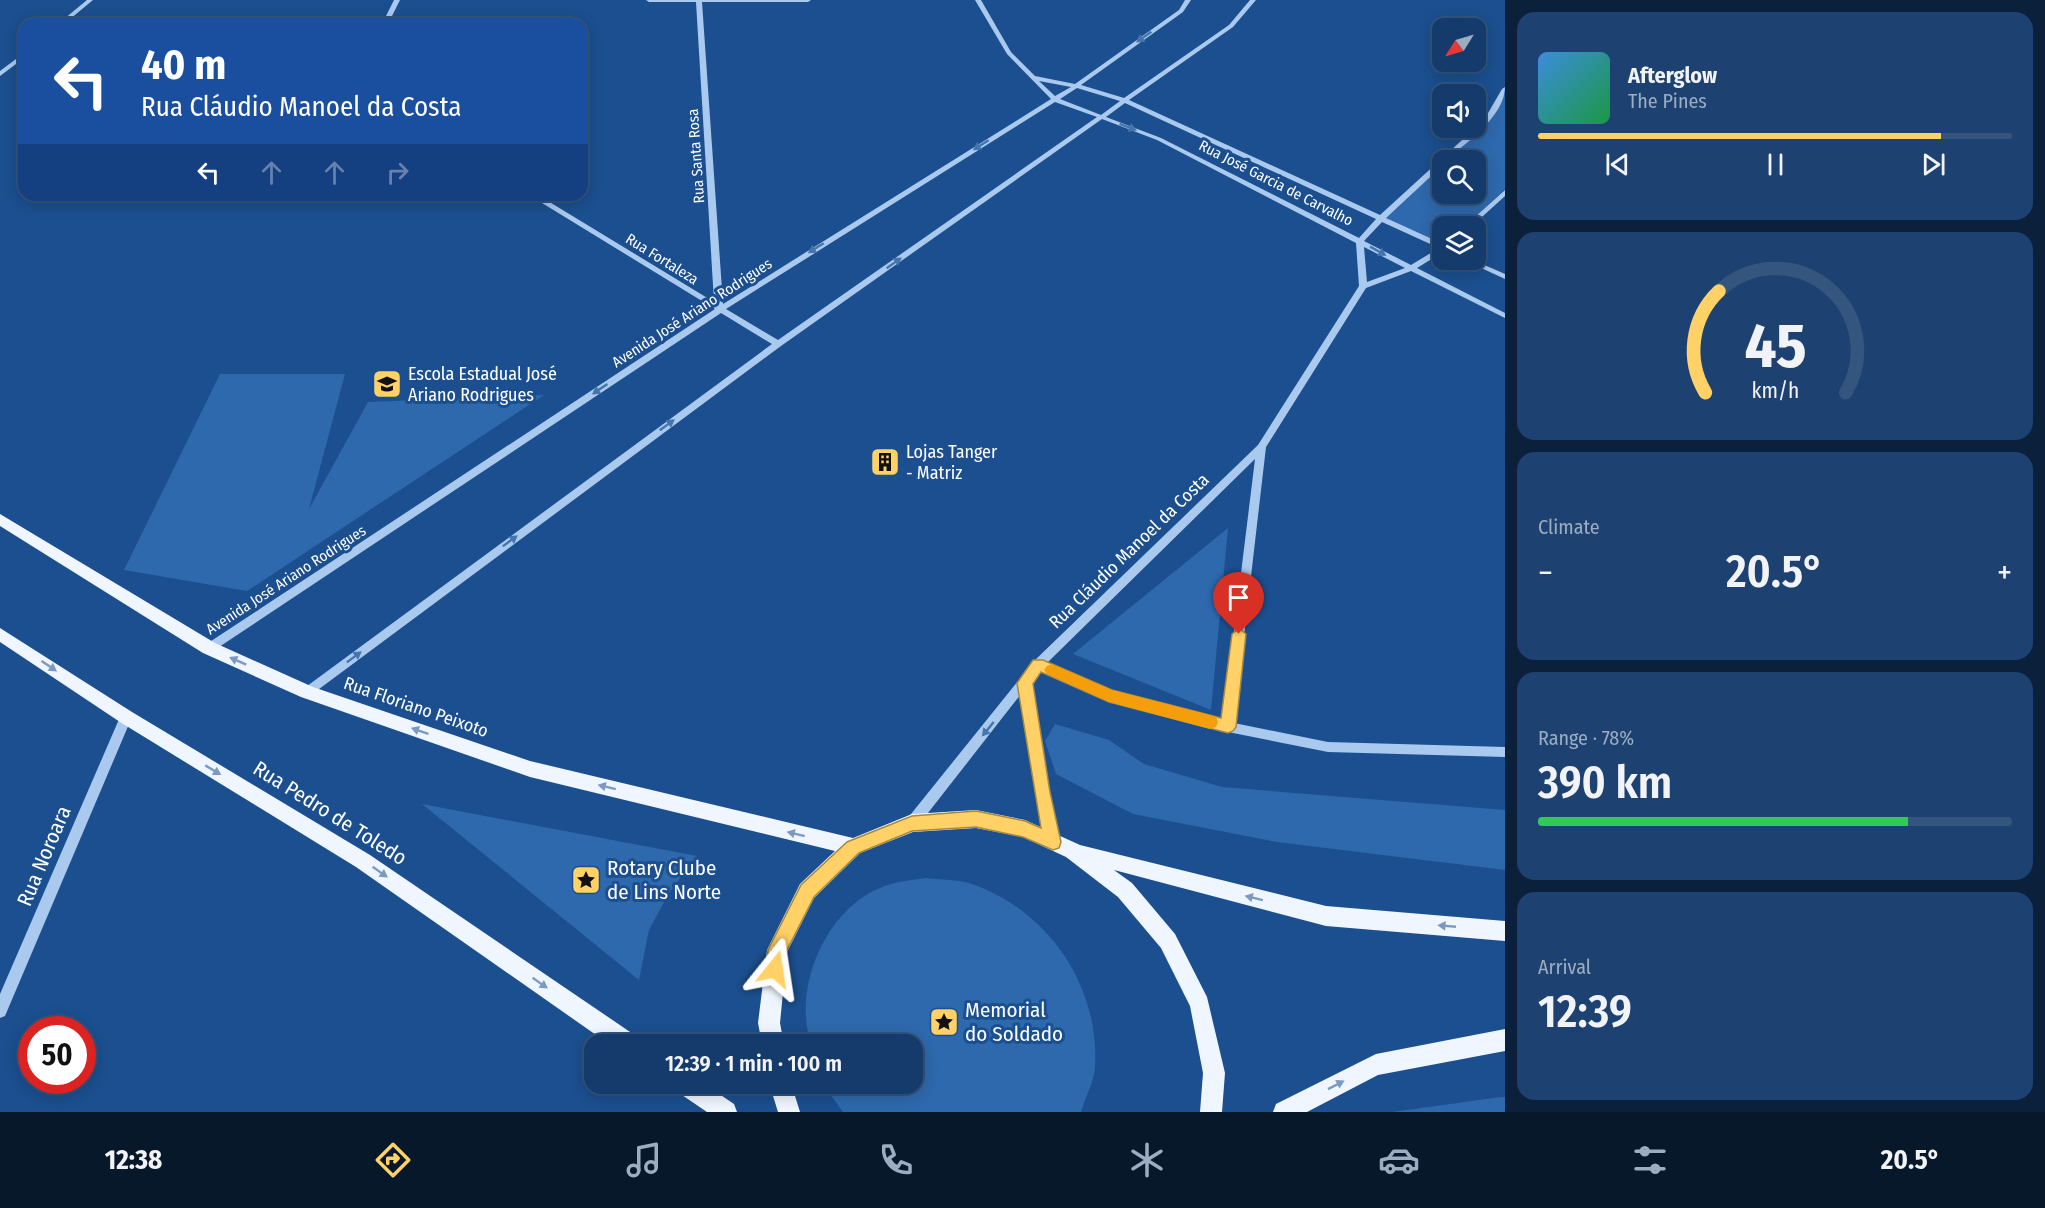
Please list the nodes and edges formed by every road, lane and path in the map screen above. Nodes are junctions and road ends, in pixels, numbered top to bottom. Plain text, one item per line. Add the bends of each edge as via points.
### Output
1 (90, 0) edge
2 (397, 0) edge
3 (649, 0) edge
4 (808, 0) edge
5 (978, 0) edge
6 (1188, 0) edge
7 (1253, 0) edge
8 (699, 1) edge
9 (68, 18) edge
10 (388, 18) edge
11 (18, 60) edge
12 (0, 75) edge
13 (1034, 78) junction
14 (1076, 86) junction
15 (1505, 89) edge
16 (1054, 99) junction
17 (1126, 101) junction
18 (1102, 117) junction
19 (1455, 150) edge
20 (1432, 171) edge
21 (1505, 192) edge
22 (543, 201) edge
23 (1479, 216) edge
24 (1381, 218) junction
25 (1360, 241) junction
26 (1432, 243) edge
27 (1432, 255) edge
28 (1409, 269) junction
29 (1486, 269) edge
30 (1505, 278) edge
31 (1363, 286) junction
32 (719, 310) junction
33 (1505, 316) edge
34 (778, 344) junction
35 (1261, 447) junction
36 (0, 519) edge
37 (0, 634) edge
38 (208, 648) junction
39 (1038, 664) junction
40 (1025, 683) junction
41 (307, 692) junction
42 (126, 717) junction
43 (1228, 727) junction
44 (1505, 752) edge
45 (912, 823) junction
46 (1053, 842) junction
47 (853, 848) junction
48 (1073, 851) junction
49 (1505, 931) edge
50 (0, 1011) edge
51 (614, 1034) edge
52 (771, 1034) edge
53 (1505, 1040) edge
54 (700, 1094) edge
55 (783, 1094) edge
56 (726, 1112) edge
57 (789, 1112) edge
58 (1211, 1112) edge
59 (1284, 1112) edge

1 - 9 street
2 - 10 street
3 - 8 street
4 - 8 street
5 - 13 street, Rua José Garcia de Carvalho via 1009,53
6 -> 14 street, Avenida José Ariano Rodrigues via 1181,11
7 - 17 street via 1231,26
8 - 32 street, Rua Santa Rosa
11 - 12 street
13 - 14 street, Rua José Garcia de Carvalho
13 - 16 street, Rua José Garcia de Carvalho
14 - 16 street, Avenida José Ariano Rodrigues
14 - 17 street, Rua José Garcia de Carvalho
15 - 19 street via 1487,121
16 - 18 street, Rua José Garcia de Carvalho
16 -> 32 street, Avenida José Ariano Rodrigues
17 - 18 street
17 - 24 street, Rua José Garcia de Carvalho
18 -> 25 street, Rua José Garcia de Carvalho via 1159,139
34 -> 18 street
20 - 24 street
21 - 23 street
22 - 32 street, Rua Fortaleza
24 - 25 street
24 - 26 street, Rua José Garcia de Carvalho
25 -> 28 street, Rua José Garcia de Carvalho
25 - 31 street
27 - 28 street
28 - 31 street
28 - 33 street, Rua José Garcia de Carvalho
29 - 30 street
31 - 35 street, Rua Cláudio Manoel da Costa
32 - 34 street, Rua Fortaleza
32 -> 38 street, Avenida José Ariano Rodrigues
41 -> 34 street
35 - 39 street, Rua Cláudio Manoel da Costa
35 - 43 street, Rua Cláudio Manoel da Costa
36 - 38 main road, Rua Floriano Peixoto
37 -> 42 main road, Rua Pedro de Toledo
41 -> 38 main road, Rua Floriano Peixoto
39 - 40 street, Rua Cláudio Manoel da Costa
39 - 43 street via 1109,696
40 -> 45 street, Rua Cláudio Manoel da Costa
40 - 46 street via 1041,792
47 -> 41 main road, Rua Floriano Peixoto via 530,768
42 - 50 street, Rua Noroara
42 -> 51 main road, Rua Pedro de Toledo via 363,861
43 - 44 street via 1328,747
45 - 46 main road via 976,819 1025,829
45 - 47 main road
46 - 48 main road
47 - 52 main road via 807,891 777,950
49 -> 48 main road via 1326,916
48 - 58 main road via 1125,890 1168,941 1200,1004 1214,1073
59 -> 53 main road via 1376,1065
54 - 56 main road
55 - 57 main road

